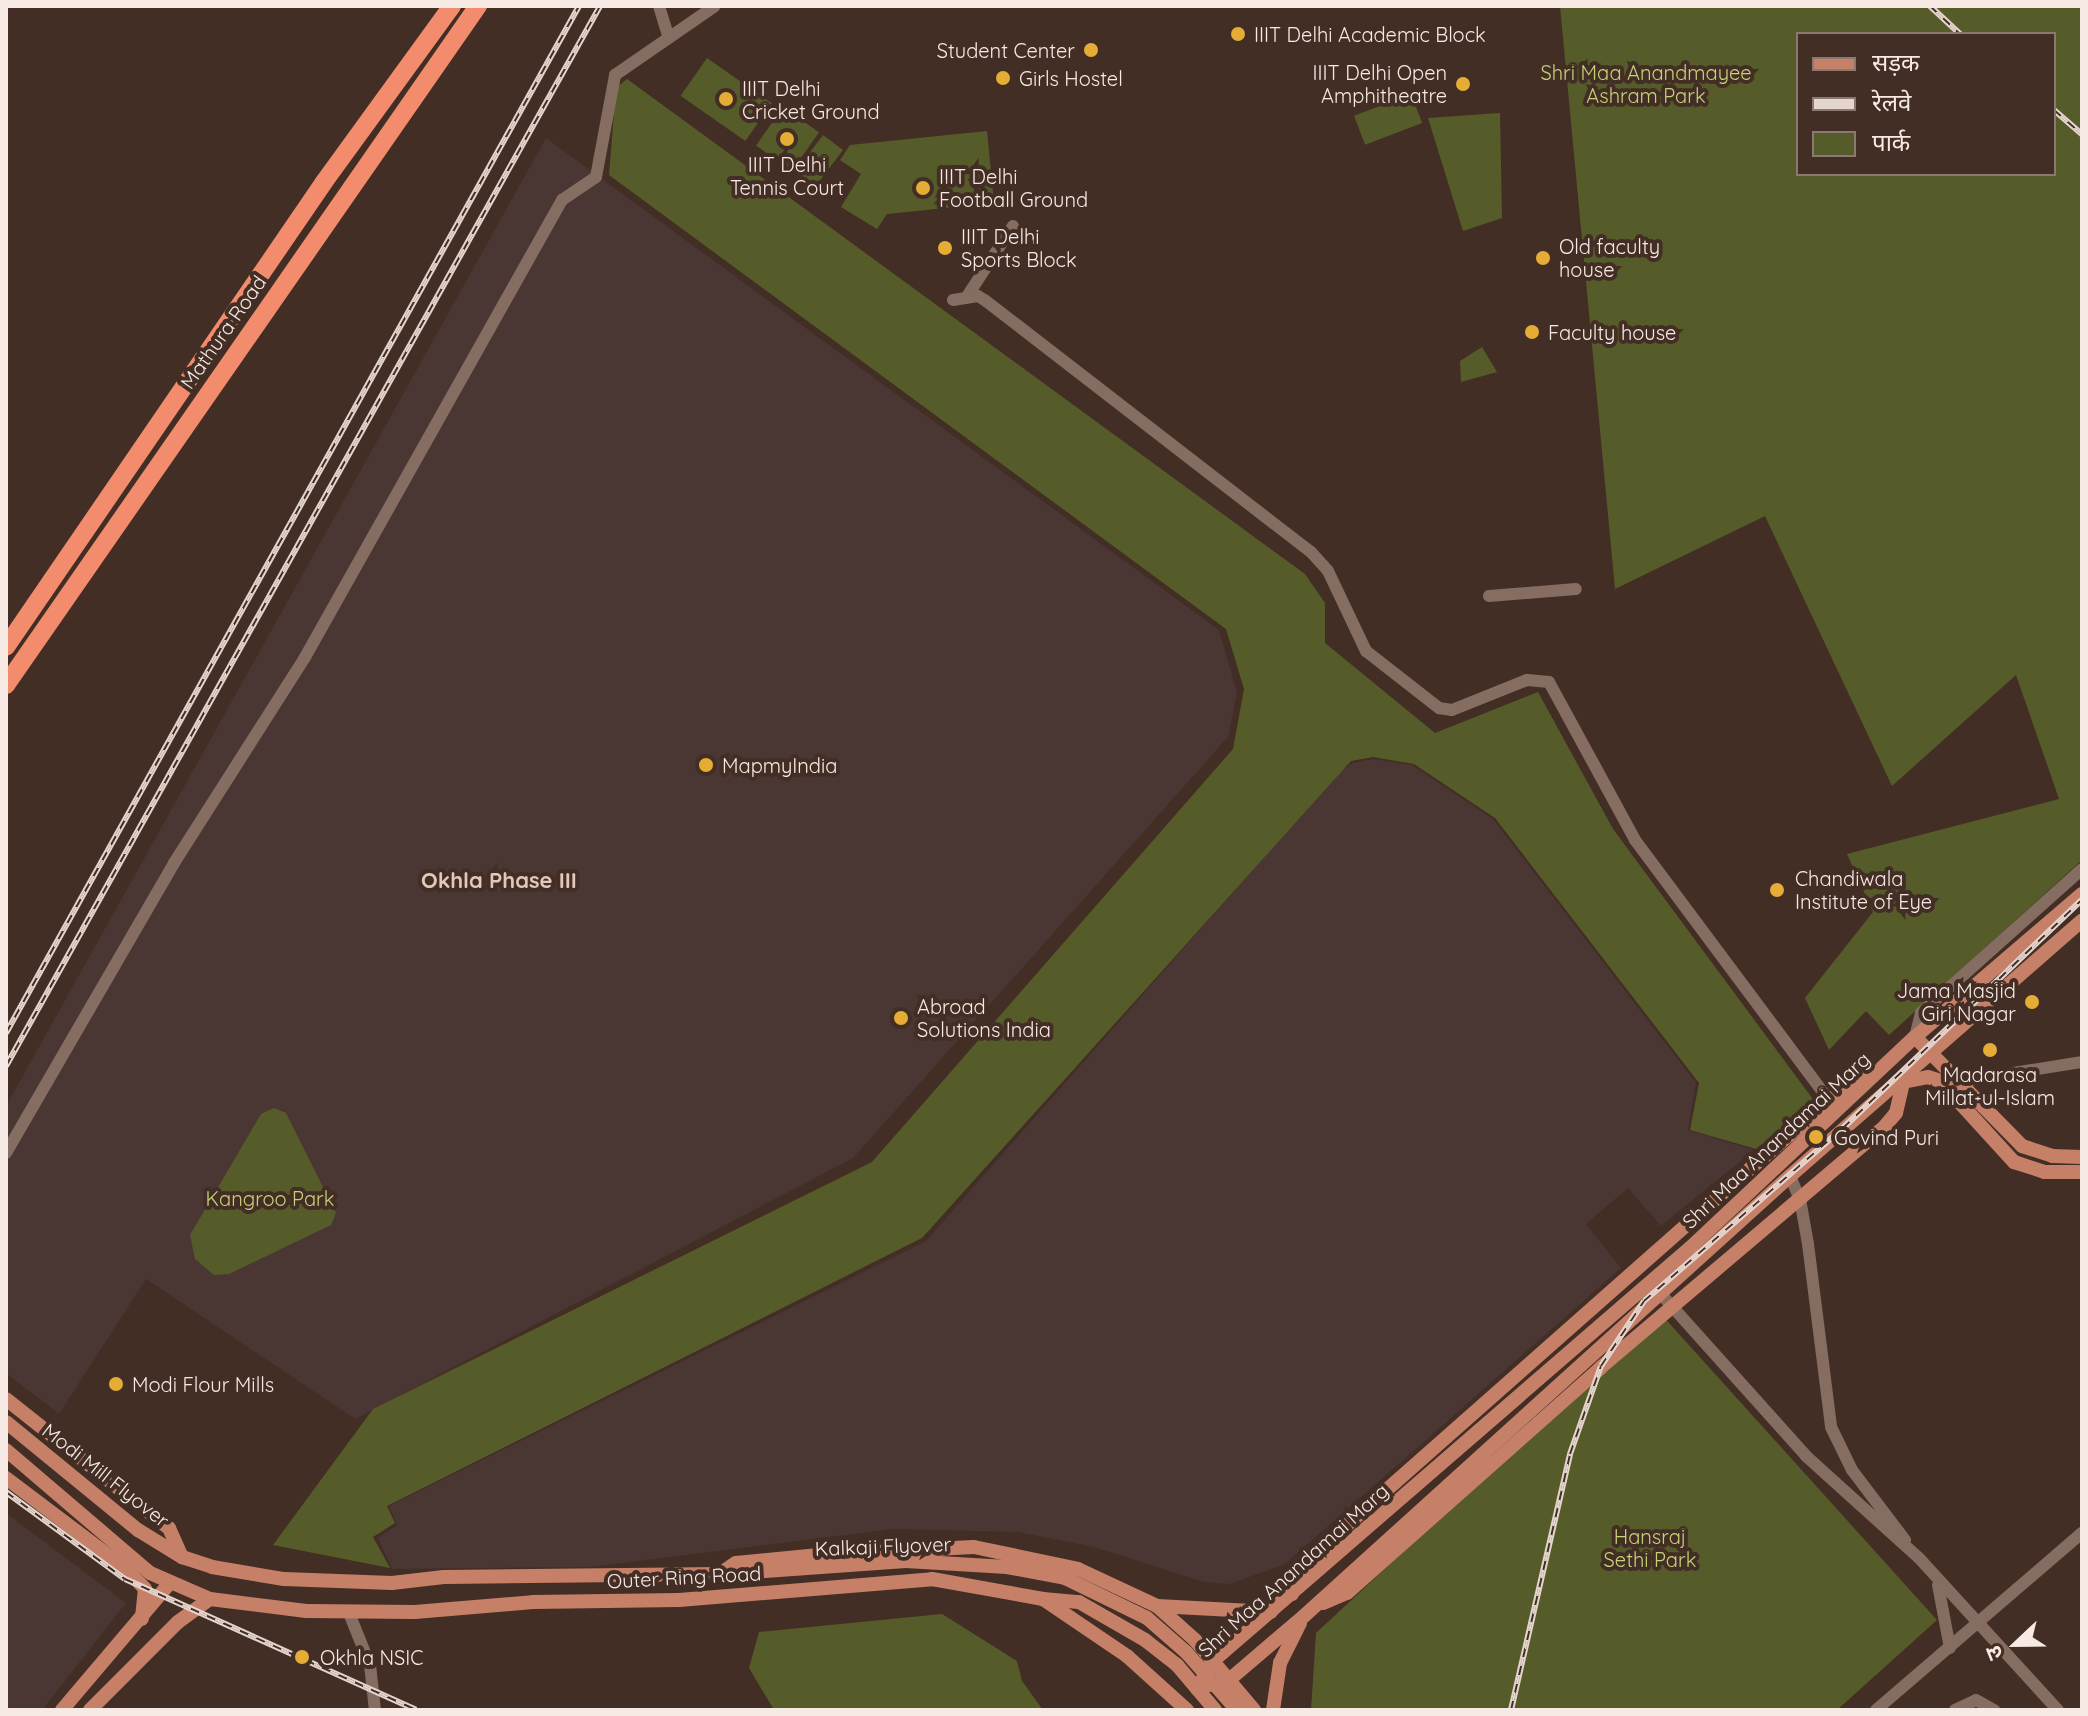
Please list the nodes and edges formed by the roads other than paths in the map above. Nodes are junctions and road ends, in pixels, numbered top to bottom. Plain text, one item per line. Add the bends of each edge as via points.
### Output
1 (452, 6) edge
2 (478, 6) edge
3 (659, 6) edge
4 (715, 6) edge
5 (668, 36) junction
6 (1013, 226) dead end
7 (1576, 589) dead end
8 (1489, 596) dead end
9 (6, 647) edge
10 (6, 685) edge
11 (2082, 869) edge
12 (2082, 894) edge
13 (2080, 927) edge
14 (1915, 1037) junction
15 (1933, 1055) junction
16 (2082, 1062) edge
17 (1903, 1082) junction
18 (1958, 1082) junction
19 (1834, 1107) junction
20 (6, 1153) edge
21 (2082, 1157) edge
22 (2082, 1172) edge
23 (1790, 1176) junction
24 (1800, 1199) junction
25 (1660, 1293) junction
26 (1673, 1307) junction
27 (6, 1399) edge
28 (6, 1422) edge
29 (6, 1450) edge
30 (6, 1478) edge
31 (2082, 1533) edge
32 (182, 1557) junction
33 (1919, 1558) junction
34 (125, 1568) junction
35 (150, 1573) junction
36 (721, 1574) junction
37 (1936, 1578) junction
38 (169, 1584) junction
39 (1140, 1597) junction
40 (210, 1599) junction
41 (1043, 1599) junction
42 (1316, 1605) junction
43 (1157, 1606) junction
44 (1271, 1612) junction
45 (349, 1613) junction
46 (1304, 1616) junction
47 (142, 1619) junction
48 (1975, 1623) junction
49 (1123, 1627) junction
50 (1950, 1648) junction
51 (1213, 1661) junction
52 (1229, 1680) junction
53 (1197, 1689) junction
54 (1881, 1709) edge
55 (62, 1710) edge
56 (90, 1710) edge
57 (375, 1710) edge
58 (1187, 1710) edge
59 (1215, 1710) edge
60 (1237, 1710) edge
61 (1254, 1710) edge
62 (1273, 1710) edge
63 (1955, 1710) edge
64 (1994, 1710) edge
65 (2058, 1710) edge

1 - 9 highway, Mathura Road via 324,182
2 - 10 highway, Mathura Road
3 - 5 street
4 - 5 street
5 - 20 street via 615,75 596,177 562,200 304,659 174,863
6 - 19 street via 959,299 986,301 1311,552 1328,571 1366,651 1439,708 1452,710 1527,680 1549,682 1635,840
7 - 8 street
11 - 14 street via 1921,1013
12 - 14 main road, Shri Maa Anandamai Marg
13 - 15 main road, Shri Maa Anandamai Marg
14 - 15 main road
14 - 19 main road, Shri Maa Anandamai Marg via 1880,1070 1848,1085
15 - 17 main road, Shri Maa Anandamai Marg
15 - 18 main road
16 - 18 street
17 - 22 main road via 1928,1077 1940,1081 2014,1162 2044,1172
17 - 23 main road, Shri Maa Anandamai Marg
17 - 24 main road via 1891,1120
18 - 21 main road via 2022,1146 2052,1156
19 - 44 main road, Shri Maa Anandamai Marg via 1296,1570 1292,1594
23 - 24 street
23 - 25 main road, Shri Maa Anandamai Marg
24 - 26 main road
24 - 33 street via 1831,1427 1852,1470
25 - 26 street
25 - 42 main road, Shri Maa Anandamai Marg
26 - 33 street via 1848,1500
26 - 42 main road via 1347,1593
27 - 32 main road via 169,1528
28 - 32 main road, Modi Mill Flyover via 117,1514
29 - 35 main road
30 - 34 main road
31 - 48 street
32 - 36 main road, Outer Ring Road via 240,1574 348,1582
33 - 37 street
34 - 35 main road
34 - 47 main road via 145,1589
35 - 38 main road, Outer Ring Road
36 - 39 main road via 736,1563 974,1547 1078,1569
36 - 60 main road, Kalkaji Flyover via 946,1562 1065,1578 1147,1618 1186,1652
37 - 48 street
37 - 50 street
38 - 40 main road, Outer Ring Road
38 - 47 main road
39 - 43 main road
39 - 49 main road via 1144,1618
40 - 45 main road, Outer Ring Road
40 - 56 main road via 178,1622
41 - 45 main road, Outer Ring Road via 932,1579 679,1600
41 - 49 main road via 1079,1602
41 - 58 main road, Outer Ring Road via 1127,1656
42 - 46 main road, Shri Maa Anandamai Marg
43 - 44 main road
43 - 51 main road
44 - 51 main road, Shri Maa Anandamai Marg
45 - 57 street via 370,1665
46 - 52 main road, Shri Maa Anandamai Marg
46 - 62 main road via 1280,1663
47 - 55 main road
48 - 50 street
48 - 65 street
49 - 53 main road via 1177,1665
50 - 54 street
51 - 52 main road
51 - 53 main road, Shri Maa Anandamai Marg
52 - 53 main road, Shri Maa Anandamai Marg
52 - 61 main road
53 - 59 main road
63 - 64 street via 1976,1700

